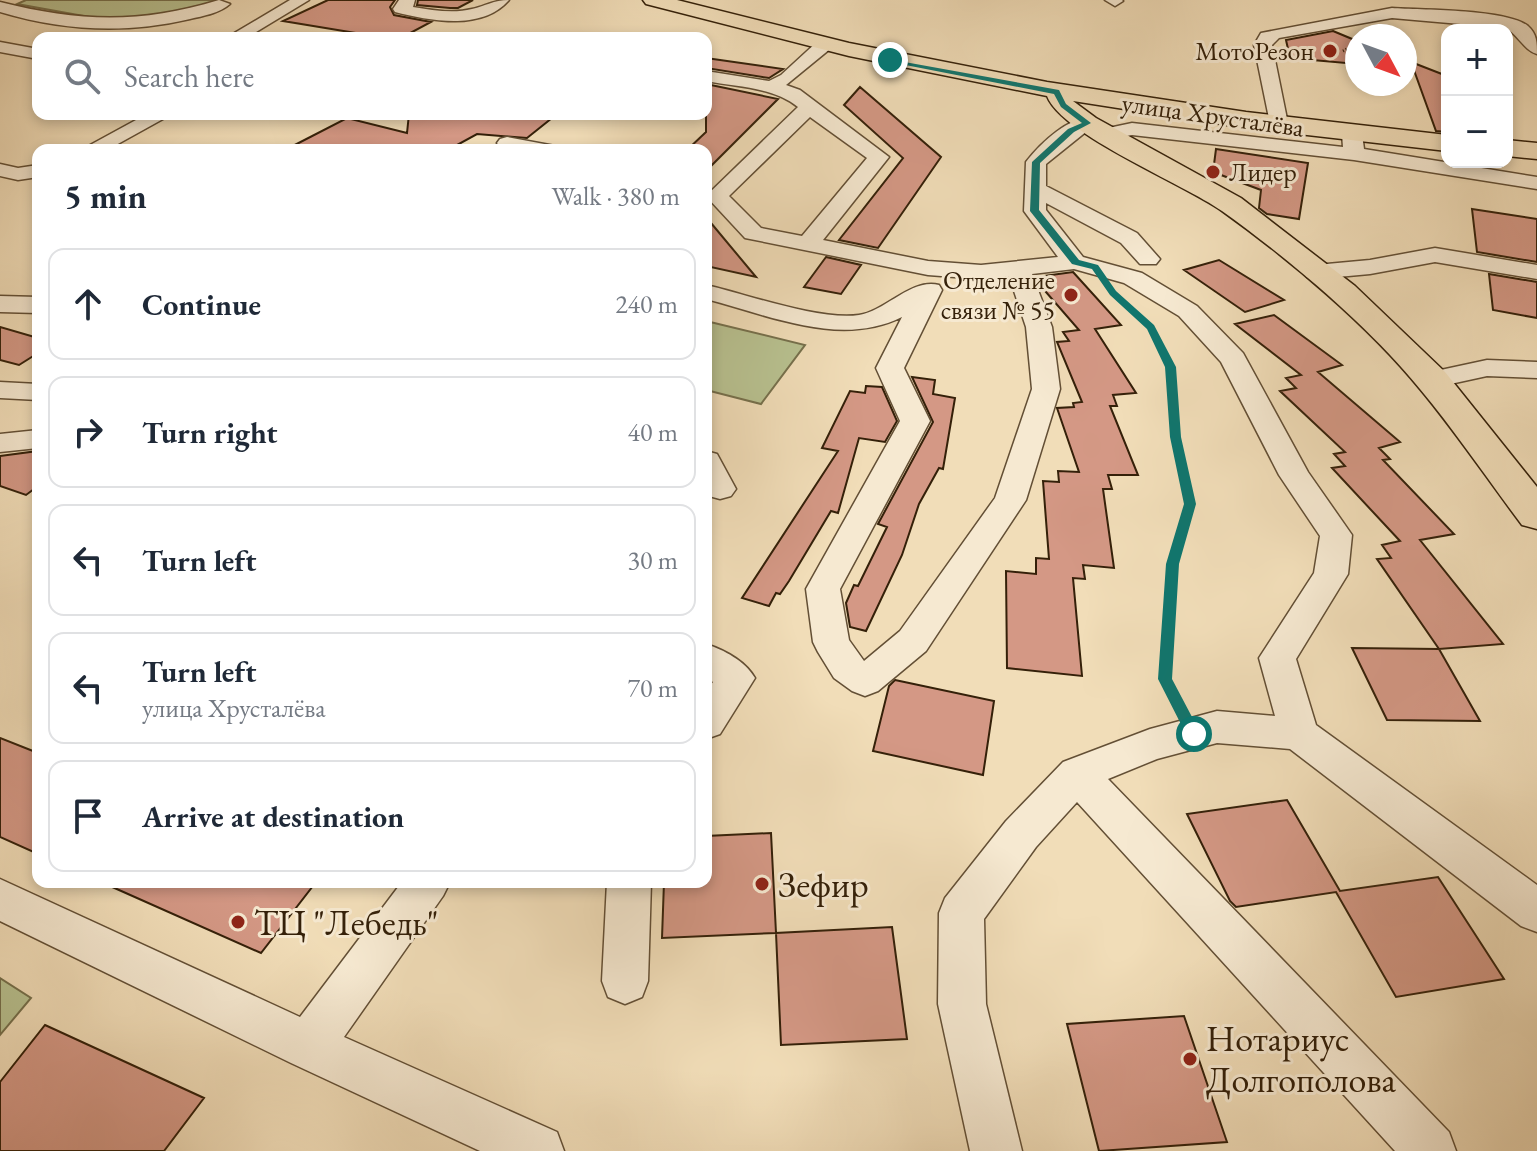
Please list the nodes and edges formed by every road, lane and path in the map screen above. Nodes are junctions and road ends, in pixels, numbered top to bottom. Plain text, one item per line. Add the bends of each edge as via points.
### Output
1 (301, 0) edge
2 (407, 0) edge
3 (501, 0) edge
4 (653, 0) edge
5 (235, 4) edge
6 (2, 5) edge
7 (279, 11) junction
8 (244, 32) edge
9 (824, 45) junction
10 (0, 47) edge
11 (1537, 49) edge
12 (32, 53) edge
13 (712, 76) edge
14 (781, 80) junction
15 (1057, 92) junction
16 (809, 107) junction
17 (150, 120) edge
18 (1278, 124) junction
19 (1097, 128) junction
20 (507, 143) dead end
21 (1441, 143) edge
22 (103, 144) edge
23 (513, 144) edge
24 (1353, 144) junction
25 (1537, 144) edge
26 (1513, 146) edge
27 (1513, 148) edge
28 (1537, 151) edge
29 (0, 170) edge
30 (32, 172) edge
31 (712, 180) edge
32 (730, 183) junction
33 (1537, 183) edge
34 (1036, 189) junction
35 (807, 244) junction
36 (1148, 259) dead end
37 (1085, 264) junction
38 (1018, 268) junction
39 (964, 272) junction
40 (1316, 272) junction
41 (1537, 272) edge
42 (712, 293) edge
43 (926, 293) junction
44 (0, 304) edge
45 (32, 305) edge
46 (1537, 370) edge
47 (1432, 380) junction
48 (0, 390) edge
49 (32, 392) edge
50 (712, 473) edge
51 (720, 489) dead end
52 (1535, 508) edge
53 (712, 662) edge
54 (712, 714) edge
55 (1194, 734) junction
56 (1299, 734) junction
57 (1077, 774) junction
58 (424, 888) edge
59 (629, 888) edge
60 (0, 899) edge
61 (1537, 911) edge
62 (625, 981) dead end
63 (308, 1046) junction
64 (538, 1151) edge
65 (996, 1151) edge
66 (1430, 1151) edge

1 - 7 street
2 - 3 street via 401,9 434,17 472,14
4 - 9 main road, улица Хрусталёва
5 - 6 street via 196,15 106,25
5 - 7 street
7 - 8 street
9 - 14 street
9 - 15 main road, улица Хрусталёва
10 - 12 street
11 - 18 street via 1511,24 1411,13 1275,34 1263,45
13 - 14 street
14 - 16 street
15 - 18 main road, улица Хрусталёва
15 - 19 main road via 1063,106
16 - 32 street
16 - 35 street via 879,157
17 - 22 street
18 - 24 main road, улица Хрусталёва
19 - 24 street
19 - 34 street via 1071,131 1036,162
19 - 40 main road via 1231,204
20 - 23 street
21 - 24 main road, улица Хрусталёва
24 - 33 street
25 - 26 street
27 - 28 main road
29 - 30 street
31 - 32 street
32 - 35 street via 717,196 753,233
34 - 36 street via 1129,238
34 - 37 street via 1035,211
35 - 39 street
37 - 38 street
37 - 55 path via 1151,327 1171,367 1176,437 1190,504 1172,564 1165,679
37 - 56 street via 1133,278 1188,311 1233,359 1294,475 1336,535 1331,574 1277,658
38 - 39 street
38 - 43 street via 1039,327 1046,389 1010,500 913,641 865,681 847,668 831,642 823,589 915,421 890,368
39 - 43 street
40 - 41 street via 1435,255
40 - 47 main road
42 - 43 street via 836,322 862,323
44 - 45 street
46 - 47 street via 1487,368
47 - 52 main road
48 - 49 street
50 - 51 street
53 - 54 street via 736,678
55 - 56 street via 1217,727
55 - 57 street
56 - 61 street
57 - 65 street via 1021,834 961,913 962,1004
57 - 66 street
58 - 63 street
59 - 62 street
60 - 63 street
63 - 64 street

